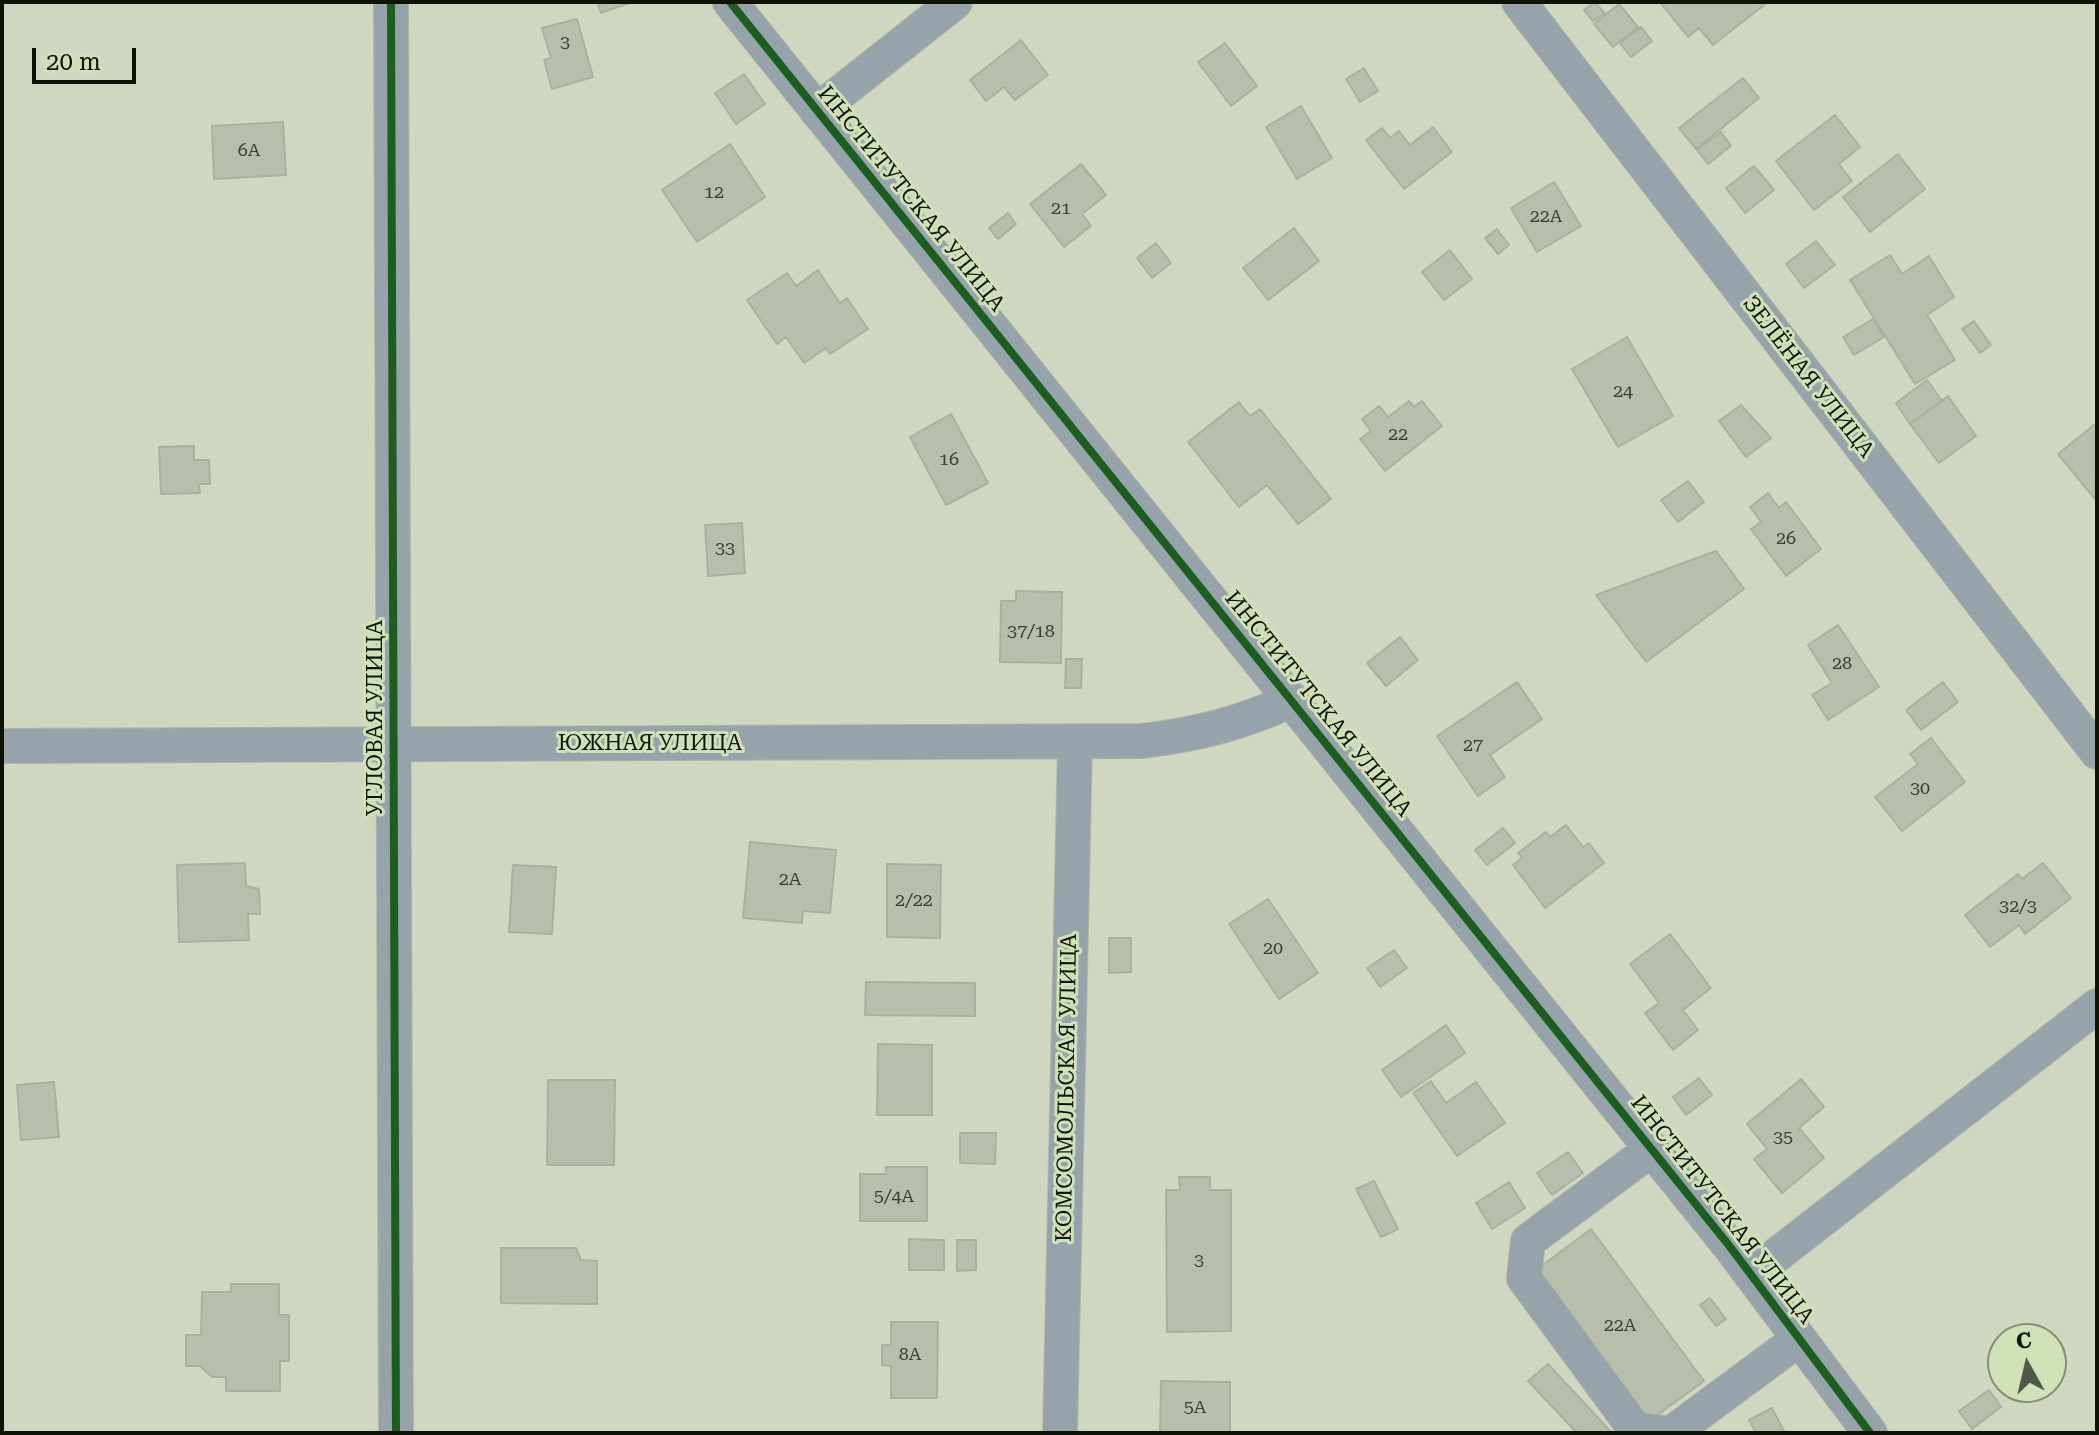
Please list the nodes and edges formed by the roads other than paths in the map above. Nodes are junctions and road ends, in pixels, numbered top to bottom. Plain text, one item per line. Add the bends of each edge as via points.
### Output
1 (391, 2) edge
2 (730, 2) edge
3 (955, 2) edge
4 (1519, 2) edge
5 (817, 111) junction
6 (1292, 700) junction
7 (1075, 743) junction
8 (395, 745) junction
9 (2, 746) edge
10 (2097, 752) edge
11 (2097, 1006) edge
12 (1652, 1149) junction
13 (1751, 1275) junction
14 (1799, 1339) junction
15 (1711, 1420) edge
16 (396, 1433) edge
17 (1060, 1433) edge
18 (1665, 1433) edge
19 (1672, 1433) edge
20 (1870, 1433) edge

1 - 8 street, УГЛОВАЯ УЛИЦА
2 - 5 street, ИНСТИТУТСКАЯ УЛИЦА
3 - 5 street
4 - 10 street, ЗЕЛЁНАЯ УЛИЦА
5 - 6 street, ИНСТИТУТСКАЯ УЛИЦА
6 - 7 street, ЮЖНАЯ УЛИЦА via 1246,721 1193,736
6 - 12 street, ИНСТИТУТСКАЯ УЛИЦА
7 - 8 street, ЮЖНАЯ УЛИЦА
7 - 17 street, КОМСОМОЛЬСКАЯ УЛИЦА
8 - 9 street, ЮЖНАЯ УЛИЦА
8 - 16 street, УГЛОВАЯ УЛИЦА
11 - 13 street
12 - 13 street, ИНСТИТУТСКАЯ УЛИЦА
12 - 18 street via 1528,1241 1524,1278 1635,1429
13 - 14 street, ИНСТИТУТСКАЯ УЛИЦА
14 - 15 street
14 - 20 street, ИНСТИТУТСКАЯ УЛИЦА
15 - 19 street

